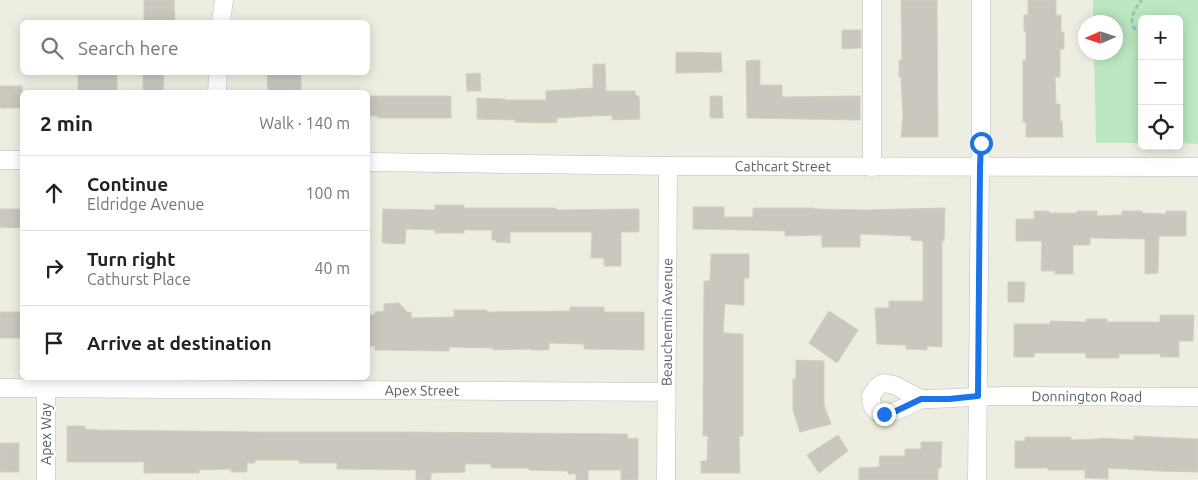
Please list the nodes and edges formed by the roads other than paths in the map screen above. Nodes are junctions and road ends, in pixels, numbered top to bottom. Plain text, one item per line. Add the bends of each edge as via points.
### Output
1 (224, 0) edge
2 (872, 0) edge
3 (981, 0) edge
4 (221, 20) edge
5 (218, 75) edge
6 (217, 90) edge
7 (0, 160) edge
8 (20, 160) edge
9 (370, 162) edge
10 (668, 166) junction
11 (872, 167) junction
12 (980, 167) junction
13 (1198, 167) edge
14 (0, 388) edge
15 (46, 388) junction
16 (666, 392) junction
17 (978, 396) junction
18 (1198, 397) edge
19 (921, 399) dead end
20 (46, 480) edge
21 (666, 480) edge
22 (978, 480) edge

1 - 4 street
2 - 11 street
3 - 12 street
5 - 6 street
7 - 8 street
9 - 10 street, Cathcart Street
10 - 11 street, Cathcart Street
10 - 16 street, Beauchemin Avenue
11 - 12 street, Cathcart Street
12 - 13 street, Cathcart Street
12 - 17 street
14 - 15 street, Apex Street
15 - 16 street, Apex Street
15 - 20 street, Apex Way
16 - 21 street, Beauchemin Avenue
17 - 18 street, Donnington Road
17 - 19 street, Donnington Road
17 - 22 street

